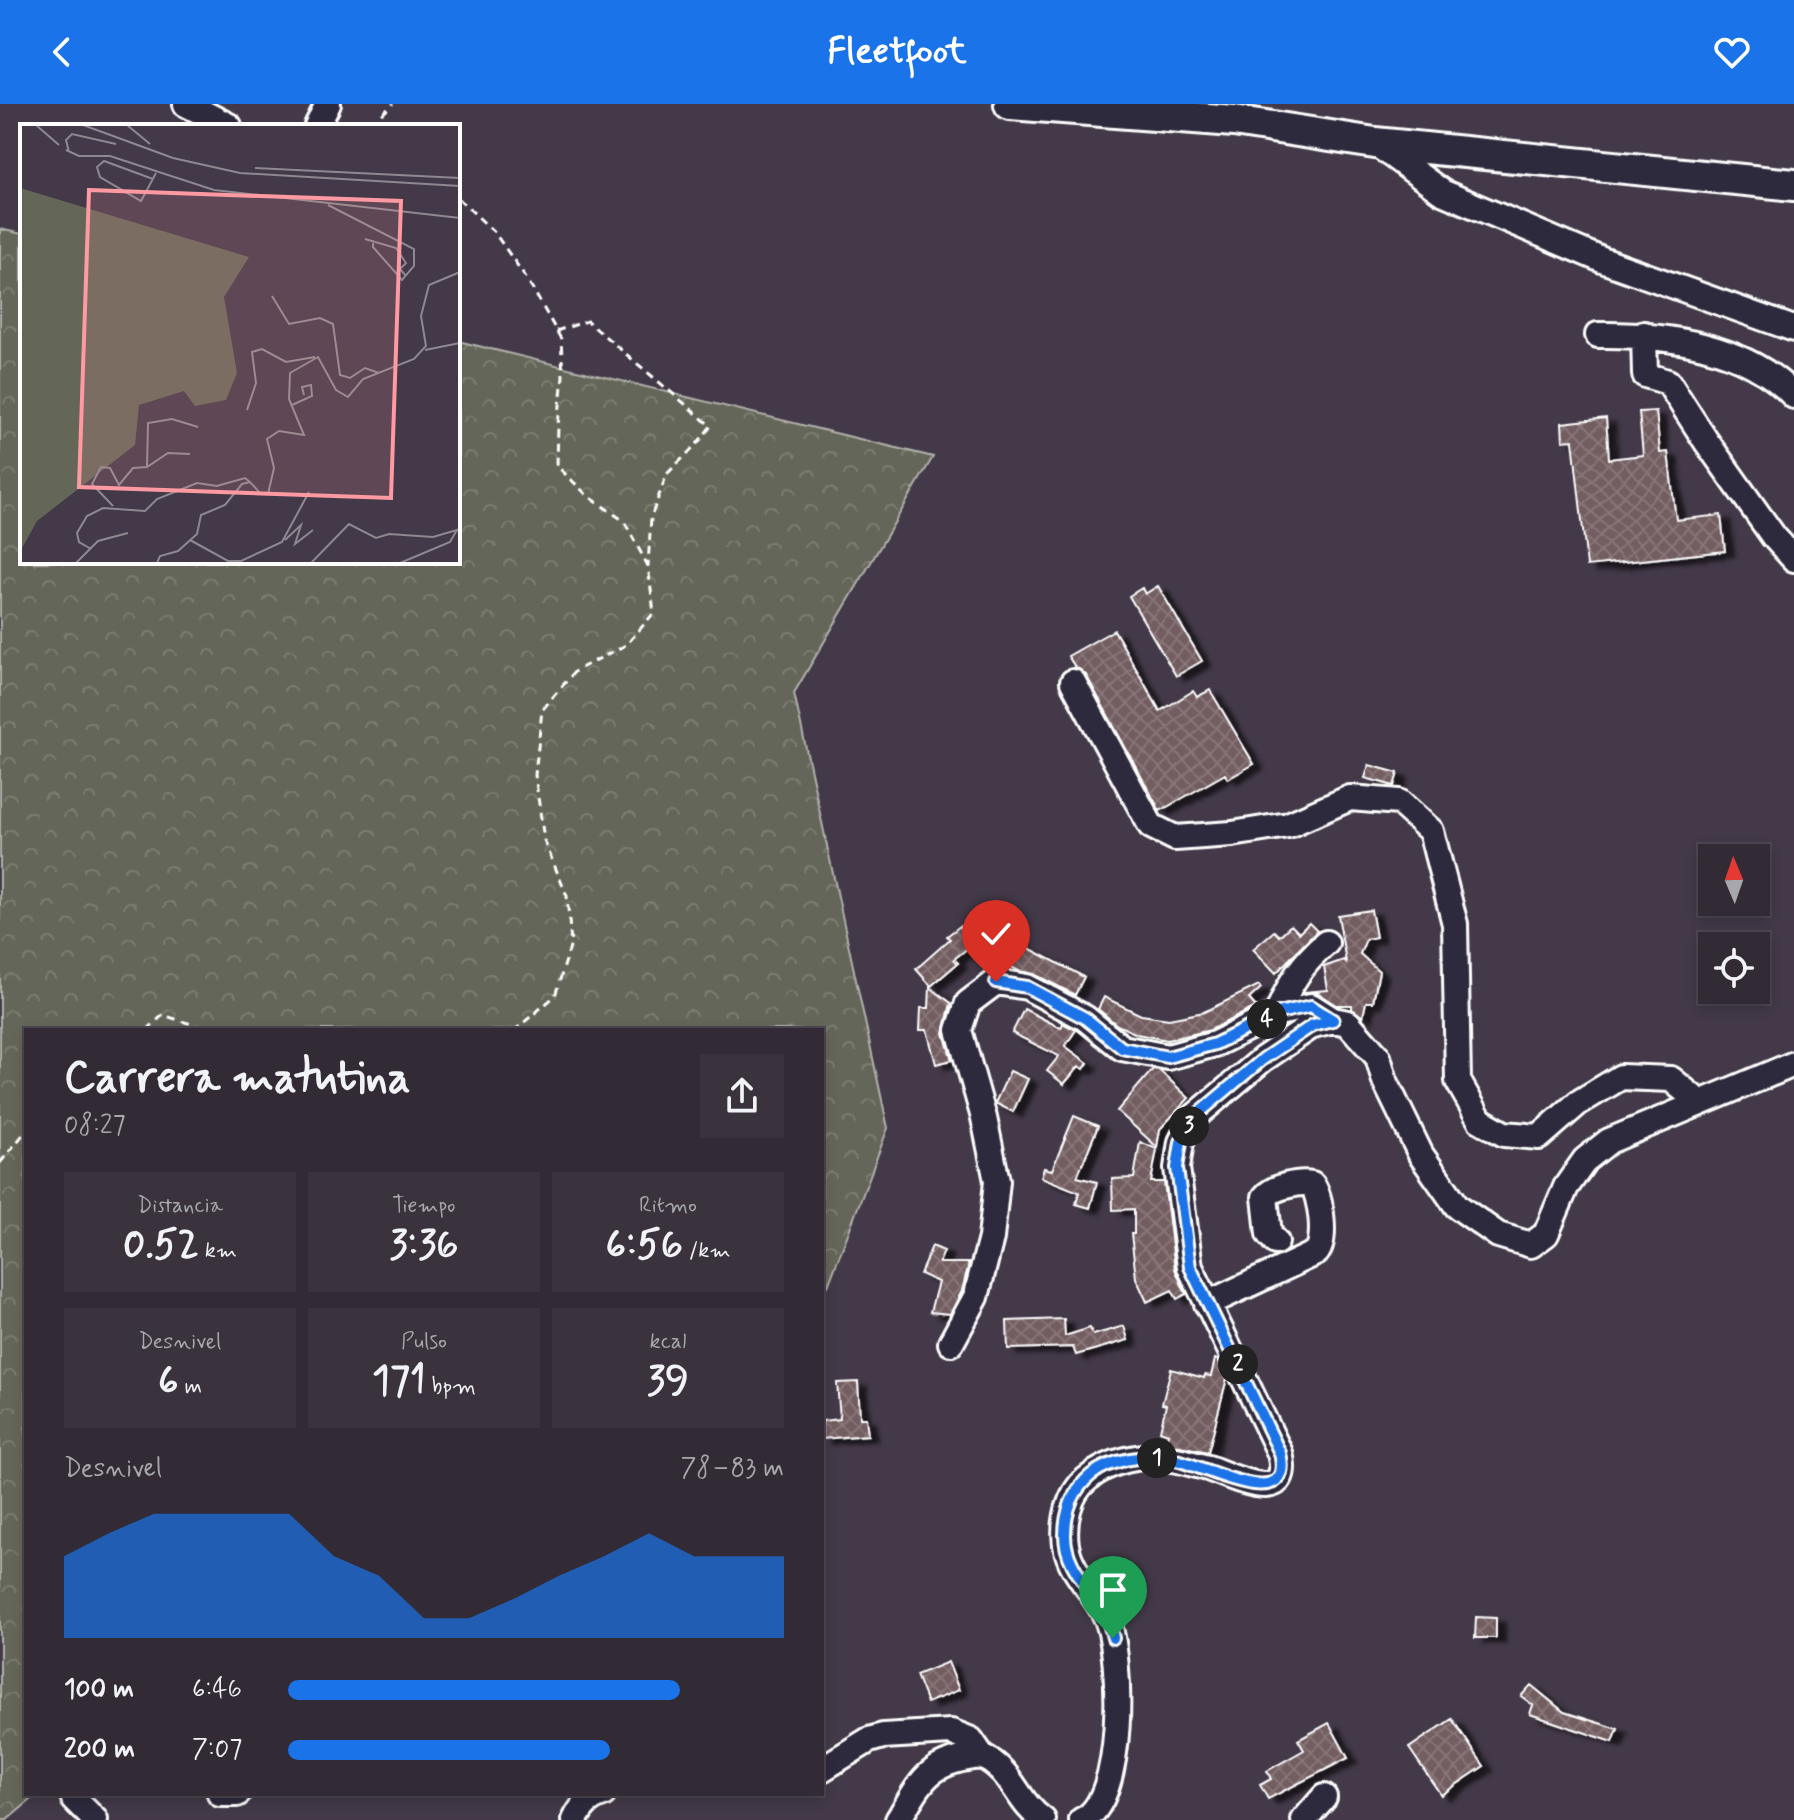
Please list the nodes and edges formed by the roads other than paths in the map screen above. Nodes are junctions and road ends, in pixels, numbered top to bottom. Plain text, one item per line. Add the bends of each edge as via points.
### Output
1 (186, 104) edge
2 (328, 104) edge
3 (1010, 104) edge
4 (225, 124) edge
5 (318, 124) edge
6 (1375, 143) junction
7 (1794, 185) edge
8 (1794, 329) edge
9 (1644, 334) junction
10 (1598, 335) dead end
11 (1794, 396) edge
12 (1794, 559) edge
13 (1073, 682) dead end
14 (1326, 943) dead end
15 (1278, 1013) junction
16 (1333, 1020) junction
17 (1794, 1064) edge
18 (1700, 1103) junction
19 (1276, 1242) dead end
20 (1207, 1304) junction
21 (951, 1343) dead end
22 (982, 1756) junction
23 (824, 1768) edge
24 (74, 1796) edge
25 (597, 1796) edge
26 (1324, 1797) dead end
27 (95, 1820) edge
28 (575, 1820) edge
29 (898, 1820) edge
30 (1043, 1820) edge
31 (1082, 1820) edge
32 (1304, 1820) edge

1 - 4 street
2 - 5 street
3 - 6 main road via 1234,121
6 - 7 main road
6 - 8 street via 1442,192 1602,260
9 - 10 street
9 - 11 street via 1734,356 1778,379
9 - 12 street via 1645,375 1668,382
13 - 18 street via 1151,826 1175,838 1288,825 1350,798 1399,802 1431,831 1455,924 1458,1081 1480,1120 1504,1134 1539,1137 1578,1103 1621,1077 1671,1079
14 - 15 street via 1289,984
15 - 16 street via 1311,1006
15 - 21 street via 1215,1044 1168,1057 1122,1048 1085,1018 1027,987 996,982 968,1003 959,1030 997,1181 991,1238 976,1297
16 - 18 street via 1348,1023 1378,1057 1421,1155 1457,1206 1498,1235 1531,1245 1546,1234 1566,1187 1585,1160 1609,1141
16 - 20 street via 1313,1025 1263,1059 1193,1118 1181,1142 1177,1168 1190,1267
17 - 18 street
19 - 20 street via 1269,1234 1265,1197 1269,1191 1312,1184 1323,1238 1316,1253
20 - 31 street via 1280,1453 1282,1475 1264,1485 1243,1483 1171,1458 1139,1458 1102,1466 1081,1483 1069,1505 1068,1554 1106,1616 1118,1666 1112,1768 1104,1794 1090,1817
22 - 23 street via 971,1740 951,1732 883,1736
22 - 29 street via 946,1763 924,1777
22 - 30 street via 1006,1772
24 - 27 street
25 - 28 street
26 - 32 street

